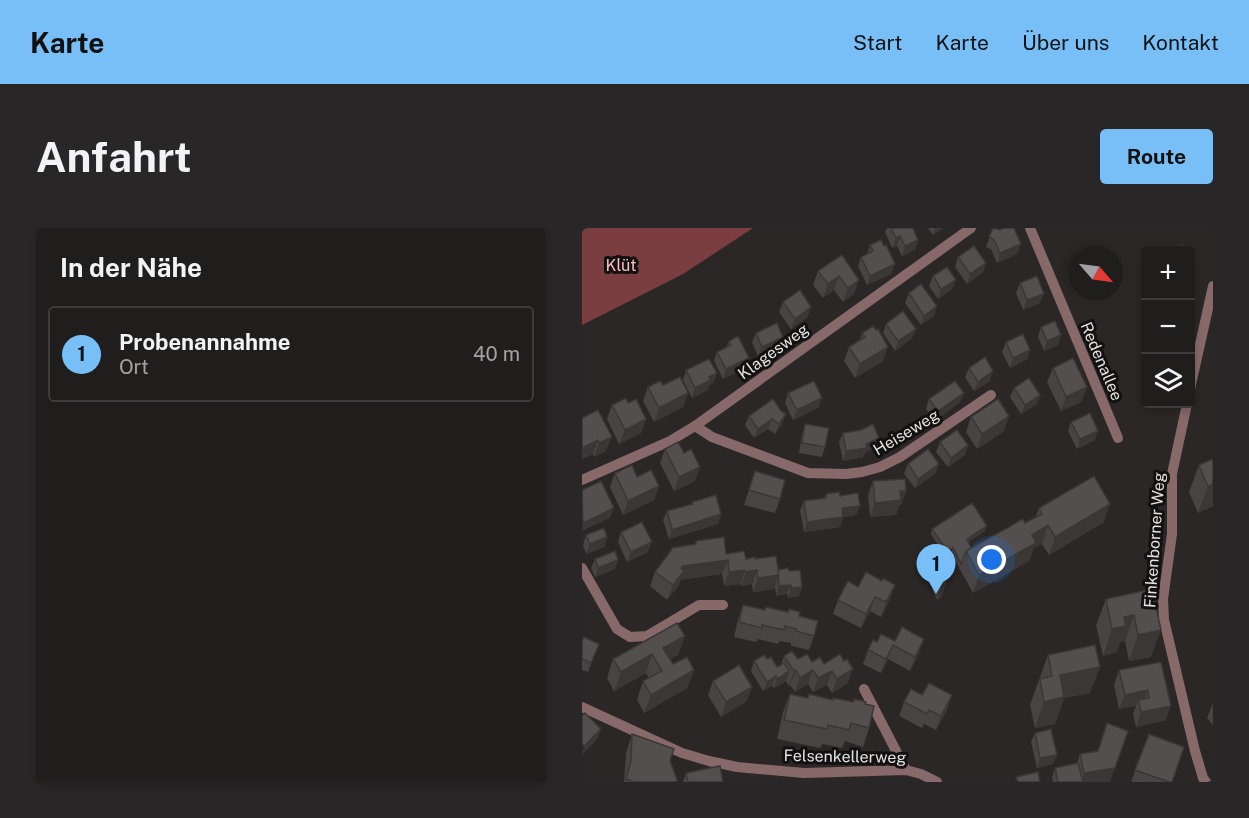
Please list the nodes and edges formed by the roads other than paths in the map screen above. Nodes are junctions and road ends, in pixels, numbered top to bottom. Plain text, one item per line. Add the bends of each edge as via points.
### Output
1 (971, 228) edge
2 (1030, 228) edge
3 (1213, 286) edge
4 (1195, 370) edge
5 (991, 395) dead end
6 (1186, 408) edge
7 (695, 426) junction
8 (1118, 438) dead end
9 (582, 480) edge
10 (582, 568) edge
11 (723, 605) dead end
12 (864, 689) dead end
13 (582, 707) edge
14 (906, 770) junction
15 (937, 782) edge
16 (1206, 782) edge

1 - 7 street, Klagesweg
2 - 8 street, Redenallee
3 - 4 street
5 - 7 street, Heiseweg via 900,457 880,467 846,474 808,472 712,437
6 - 16 street, Finkenborner Weg via 1172,474 1172,534 1164,620
7 - 9 street, Klagesweg
10 - 11 street via 617,629 630,637 647,636 699,605
12 - 14 street
13 - 14 street, Felsenkellerweg via 682,753 737,767 804,773
14 - 15 street, Felsenkellerweg

